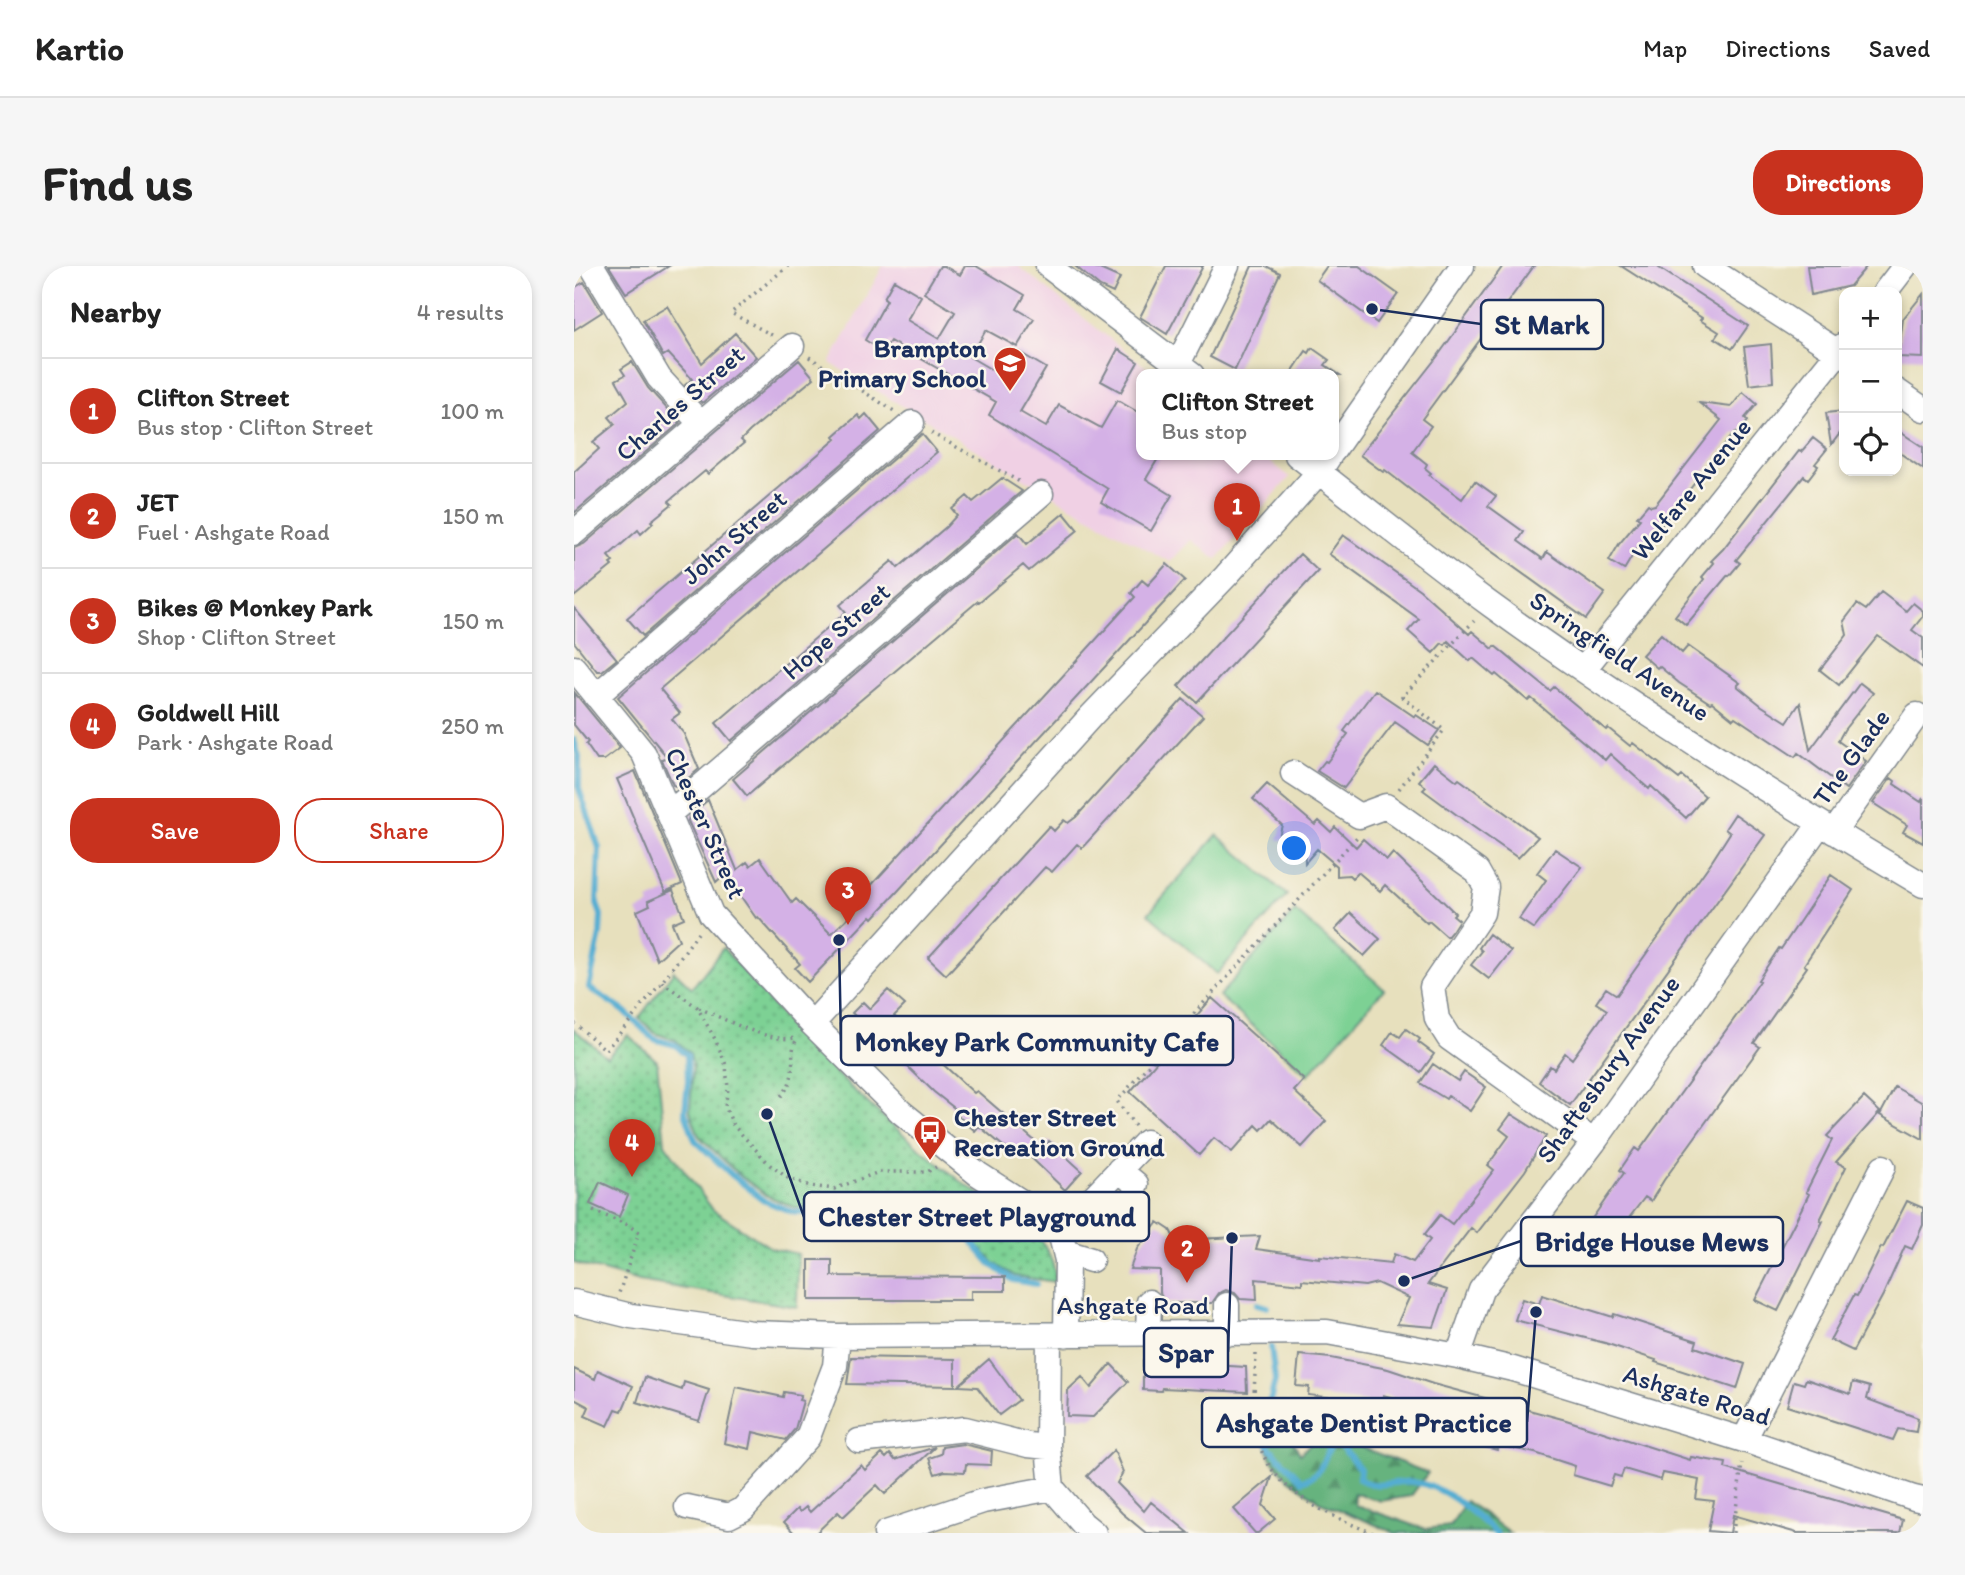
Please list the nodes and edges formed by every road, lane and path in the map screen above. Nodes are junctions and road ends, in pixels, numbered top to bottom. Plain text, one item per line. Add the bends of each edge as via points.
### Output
1 (592, 266) edge
2 (788, 266) edge
3 (1048, 266) edge
4 (1227, 266) edge
5 (1462, 266) edge
6 (1705, 266) edge
7 (1905, 266) edge
8 (1889, 287) edge
9 (792, 346) joint
10 (1840, 350) edge
11 (1839, 355) edge
12 (1184, 369) edge
13 (1185, 369) edge
14 (1902, 394) edge
15 (1923, 409) edge
16 (912, 423) dead end
17 (701, 424) junction
18 (1339, 441) edge
19 (1324, 463) edge
20 (1041, 494) dead end
21 (574, 533) edge
22 (1490, 604) junction
23 (574, 668) edge
24 (1583, 670) junction
25 (596, 696) junction
26 (1917, 715) dead end
27 (1293, 773) dead end
28 (1386, 806) junction
29 (670, 813) junction
30 (1827, 828) junction
31 (1358, 837) dead end
32 (1923, 885) edge
33 (711, 914) junction
34 (662, 982) junction
35 (697, 1007) junction
36 (574, 1023) edge
37 (812, 1024) junction
38 (781, 1096) dead end
39 (1146, 1142) joint
40 (1594, 1142) junction
41 (951, 1151) junction
42 (1883, 1167) dead end
43 (593, 1211) dead end
44 (1063, 1242) junction
45 (1091, 1260) dead end
46 (574, 1302) edge
47 (1149, 1302) dead end
48 (1227, 1305) dead end
49 (613, 1312) junction
50 (1148, 1334) junction
51 (1227, 1334) junction
52 (1256, 1334) junction
53 (1057, 1335) junction
54 (838, 1336) junction
55 (1458, 1356) junction
56 (1744, 1440) junction
57 (859, 1441) dead end
58 (1048, 1447) junction
59 (1052, 1488) junction
60 (1923, 1500) edge
61 (687, 1507) dead end
62 (886, 1533) edge
63 (1094, 1533) edge
64 (1373, 1533) edge
65 (1733, 1533) edge

1 - 17 street via 659,378
2 - 9 path via 732,313
3 - 12 street
4 - 13 street
5 - 18 street
6 - 10 street
7 - 8 street
9 - 17 street, Charles Street
11 - 24 street, Welfare Avenue
14 - 15 street
16 - 25 street, John Street
17 - 21 street, Charles Street
19 - 22 street, Springfield Avenue
19 - 37 street via 1226,576 1092,715
20 - 29 street, Hope Street
22 - 24 street, Springfield Avenue
22 - 28 path via 1402,696 1444,730
23 - 25 street, Chester Street
24 - 30 street, Springfield Avenue
25 - 29 street, Chester Street via 644,754
26 - 30 street, The Glade
27 - 28 street via 1359,817
28 - 40 street via 1477,871 1486,887 1482,913 1432,987 1437,1019 1448,1038
29 - 33 street, Chester Street
30 - 32 street, Springfield Avenue
30 - 40 street, Shaftesbury Avenue
31 - 39 path via 1117,1101
33 - 34 path
33 - 37 street, Chester Street
34 - 35 path
34 - 36 path via 606,1050
35 - 38 path via 768,1035 800,1036 795,1042 793,1075
35 - 41 path via 726,1065 725,1106 733,1125 788,1178 834,1189 879,1172 927,1172 942,1164
37 - 41 street, Chester Street via 901,1112
39 - 44 street via 1128,1177
40 - 55 street, Shaftesbury Avenue via 1481,1290
41 - 44 street, Chester Street
42 - 56 street
43 - 49 path via 639,1233
44 - 45 street, Chester Street
44 - 53 street via 1068,1260
46 - 49 street, Ashgate Road
47 - 50 street
48 - 51 street
49 - 54 street, Ashgate Road via 752,1334
50 - 51 street, Ashgate Road
50 - 53 street, Ashgate Road
51 - 52 street, Ashgate Road
52 - 55 street, Ashgate Road via 1327,1332
52 - 64 path via 1255,1404 1258,1439 1266,1461 1279,1480 1318,1509
53 - 54 street, Ashgate Road
53 - 58 street
54 - 61 street via 835,1366 808,1437 743,1509 729,1516
55 - 56 street, Ashgate Road
56 - 60 street, Ashgate Road
56 - 65 path
57 - 58 street via 965,1429
58 - 59 street
59 - 62 street via 983,1502
59 - 63 street

